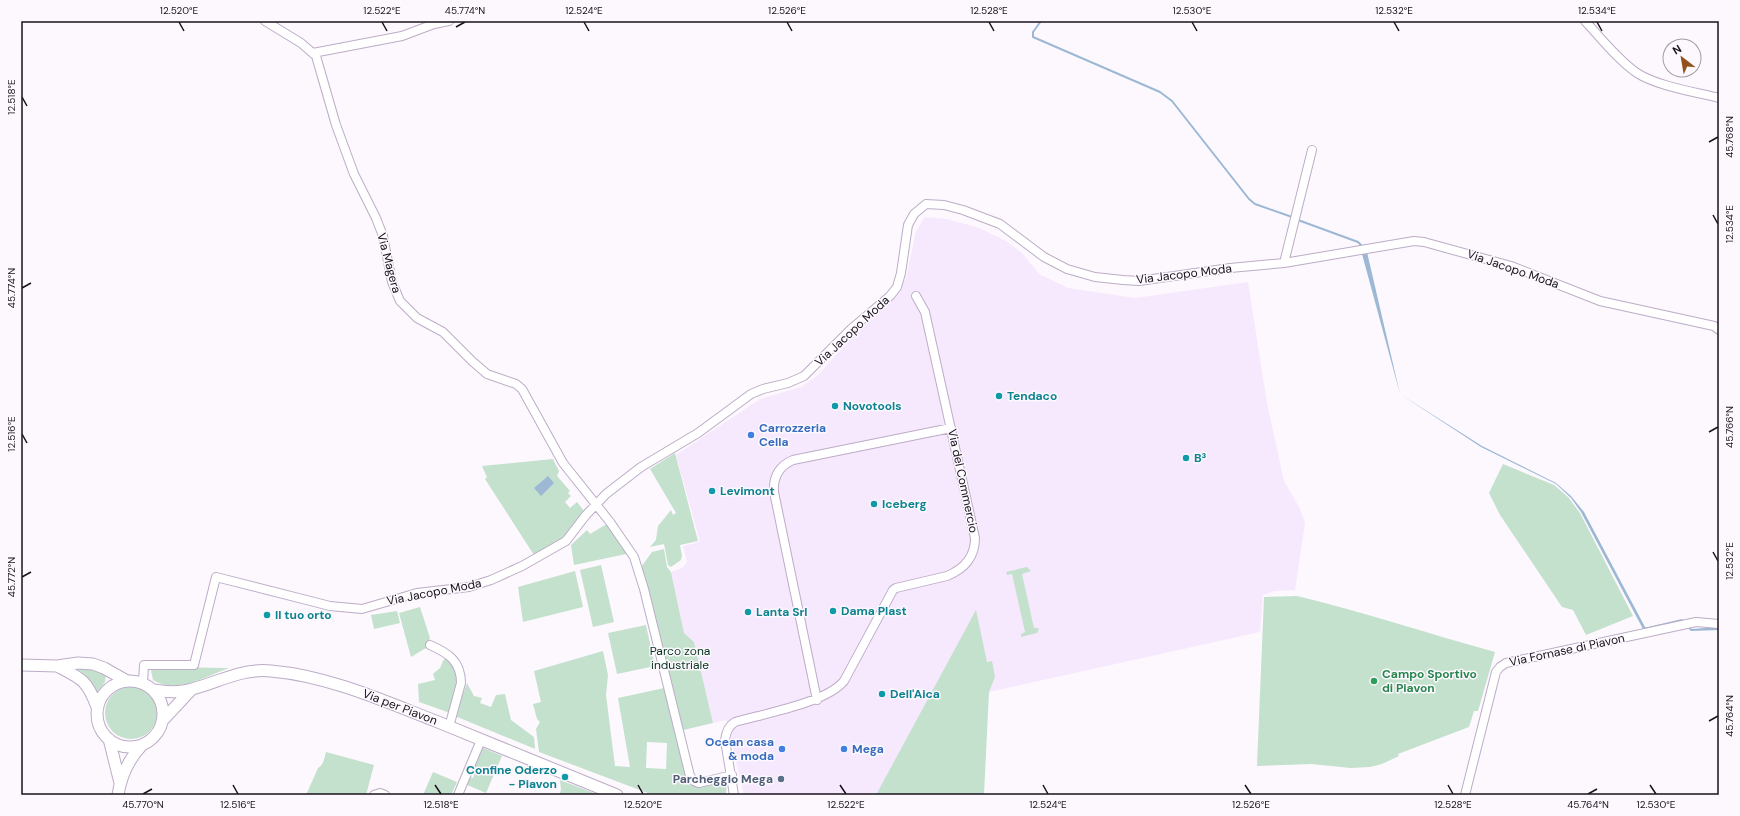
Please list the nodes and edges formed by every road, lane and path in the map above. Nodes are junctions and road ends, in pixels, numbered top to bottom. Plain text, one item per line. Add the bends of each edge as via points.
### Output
1 (265, 21) edge
2 (450, 21) edge
3 (1585, 21) edge
4 (313, 53) junction
5 (1719, 98) edge
6 (1312, 150) dead end
7 (1284, 263) junction
8 (916, 296) dead end
9 (1719, 330) edge
10 (951, 428) junction
11 (596, 504) junction
12 (1719, 624) edge
13 (430, 645) dead end
14 (21, 665) edge
15 (57, 666) junction
16 (127, 681) junction
17 (143, 683) junction
18 (154, 690) junction
19 (191, 690) junction
20 (816, 700) junction
21 (97, 707) junction
22 (163, 720) junction
23 (449, 727) junction
24 (109, 739) junction
25 (481, 740) junction
26 (142, 745) junction
27 (732, 775) junction
28 (120, 783) junction
29 (733, 786) junction
30 (118, 795) edge
31 (374, 795) edge
32 (385, 795) edge
33 (458, 795) edge
34 (617, 795) edge
35 (730, 795) edge
36 (734, 795) edge
37 (1465, 795) edge

1 - 4 street, Via Magera
2 - 4 street via 402,36
3 - 5 street via 1637,73 1659,82
4 - 11 street, Via Magera via 354,174 383,236 392,282 400,301 417,318 443,332 487,374 516,384 522,389 563,463
6 - 7 street
7 - 9 street, Via Jacopo Moda via 1392,244 1424,242 1511,266 1600,301 1714,326
7 - 11 street, Via Jacopo Moda via 1138,281 1096,277 1067,269 1044,257 1000,224 944,206 926,204 914,214 908,225 897,287 804,376 751,394 698,433 641,467
8 - 10 street, Via del Commercio via 926,312
10 - 20 street, Via del Commercio via 976,538 971,556 965,566 955,573 892,590 844,681 832,692
10 - 20 street via 792,460 783,466 776,476 774,492
11 - 17 street, Via Jacopo Moda via 566,541 491,580 469,587 417,593 362,609 330,606 216,577 194,665 144,665
11 - 27 street via 634,557 639,570 690,776 700,783
12 - 37 street, Via Fornase di Piavon via 1692,623 1506,663 1500,667 1496,672
13 - 23 street via 450,655 461,677
14 - 15 main road
15 - 16 main road via 93,664
15 - 21 main road via 84,681 90,688
16 - 17 main road
16 - 21 main road via 116,683 108,689
17 - 18 main road
18 - 19 main road, Via per Piavon
18 - 22 main road via 161,704
19 - 22 main road, Via per Piavon
19 - 23 main road, Via per Piavon via 238,673 270,670 339,685
20 - 27 street, Via del Commercio via 731,724 725,740
21 - 24 main road via 99,725
22 - 26 main road via 155,735
23 - 25 main road, Via per Piavon
24 - 26 main road via 119,745
24 - 28 main road
25 - 33 street
25 - 34 main road, Via per Piavon
26 - 28 main road via 126,766
27 - 29 street, Via del Commercio
28 - 30 main road
29 - 35 street, Via del Commercio
29 - 36 street, Via del Commercio
31 - 32 street

